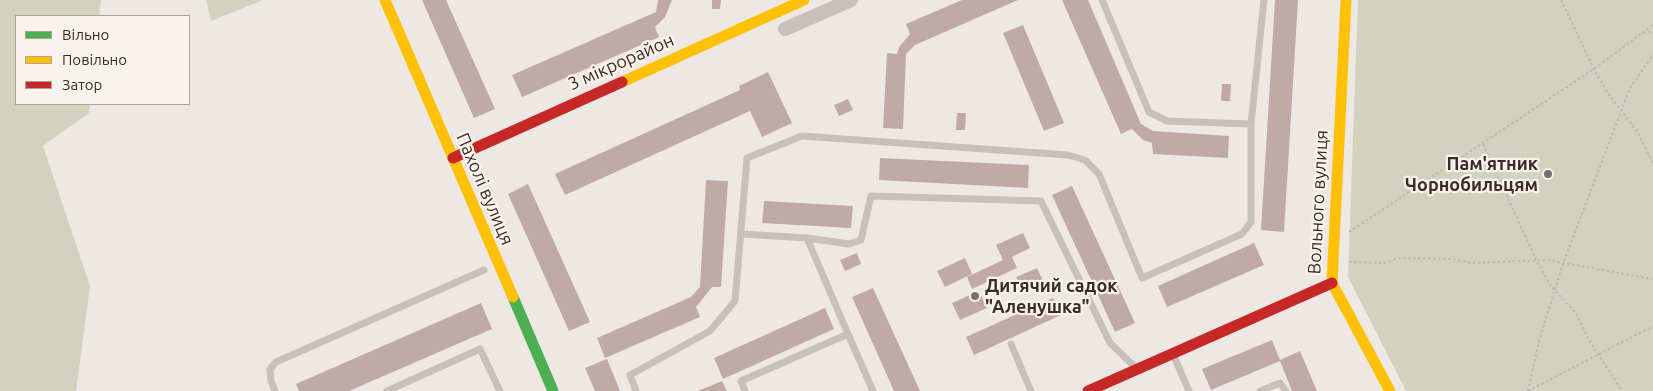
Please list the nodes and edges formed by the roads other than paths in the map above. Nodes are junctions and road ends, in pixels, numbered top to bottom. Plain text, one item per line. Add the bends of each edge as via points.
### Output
1 (385, 0) edge
2 (804, 0) edge
3 (852, 0) edge
4 (1102, 0) edge
5 (1264, 0) edge
6 (1346, 0) edge
7 (785, 29) dead end
8 (1251, 124) junction
9 (453, 158) junction
10 (742, 234) junction
11 (807, 238) junction
12 (484, 270) dead end
13 (1332, 283) junction
14 (848, 334) junction
15 (1011, 344) dead end
16 (1173, 353) junction
17 (1138, 369) junction
18 (549, 390) edge
19 (275, 391) edge
20 (387, 391) edge
21 (500, 391) edge
22 (636, 391) edge
23 (745, 391) edge
24 (873, 391) edge
25 (1031, 391) edge
26 (1088, 391) edge
27 (1188, 391) edge
28 (1260, 391) edge
29 (1286, 391) edge
30 (1390, 391) edge

1 - 9 street, Пахолі вулиця
2 - 9 street, 3 мікрорайон
3 - 7 street
4 - 8 lane via 1149,112 1167,121
5 - 8 lane
6 - 13 street, Вольного вулиця
8 - 10 lane via 1251,222 1242,234 1142,278 1099,174 1085,160 1068,155 802,136 747,158
9 - 18 street, Пахолі вулиця
10 - 11 lane
10 - 22 lane via 735,301 710,331 630,375
11 - 14 lane
11 - 17 lane via 849,244 861,240 871,196 1041,202 1110,343
12 - 19 lane via 276,362 270,369
13 - 16 street
13 - 30 street, Вольного вулиця
14 - 23 lane via 741,381
14 - 24 lane
15 - 25 lane
16 - 17 street
16 - 27 lane
17 - 26 street
20 - 21 lane via 480,349
28 - 29 lane via 1280,383

